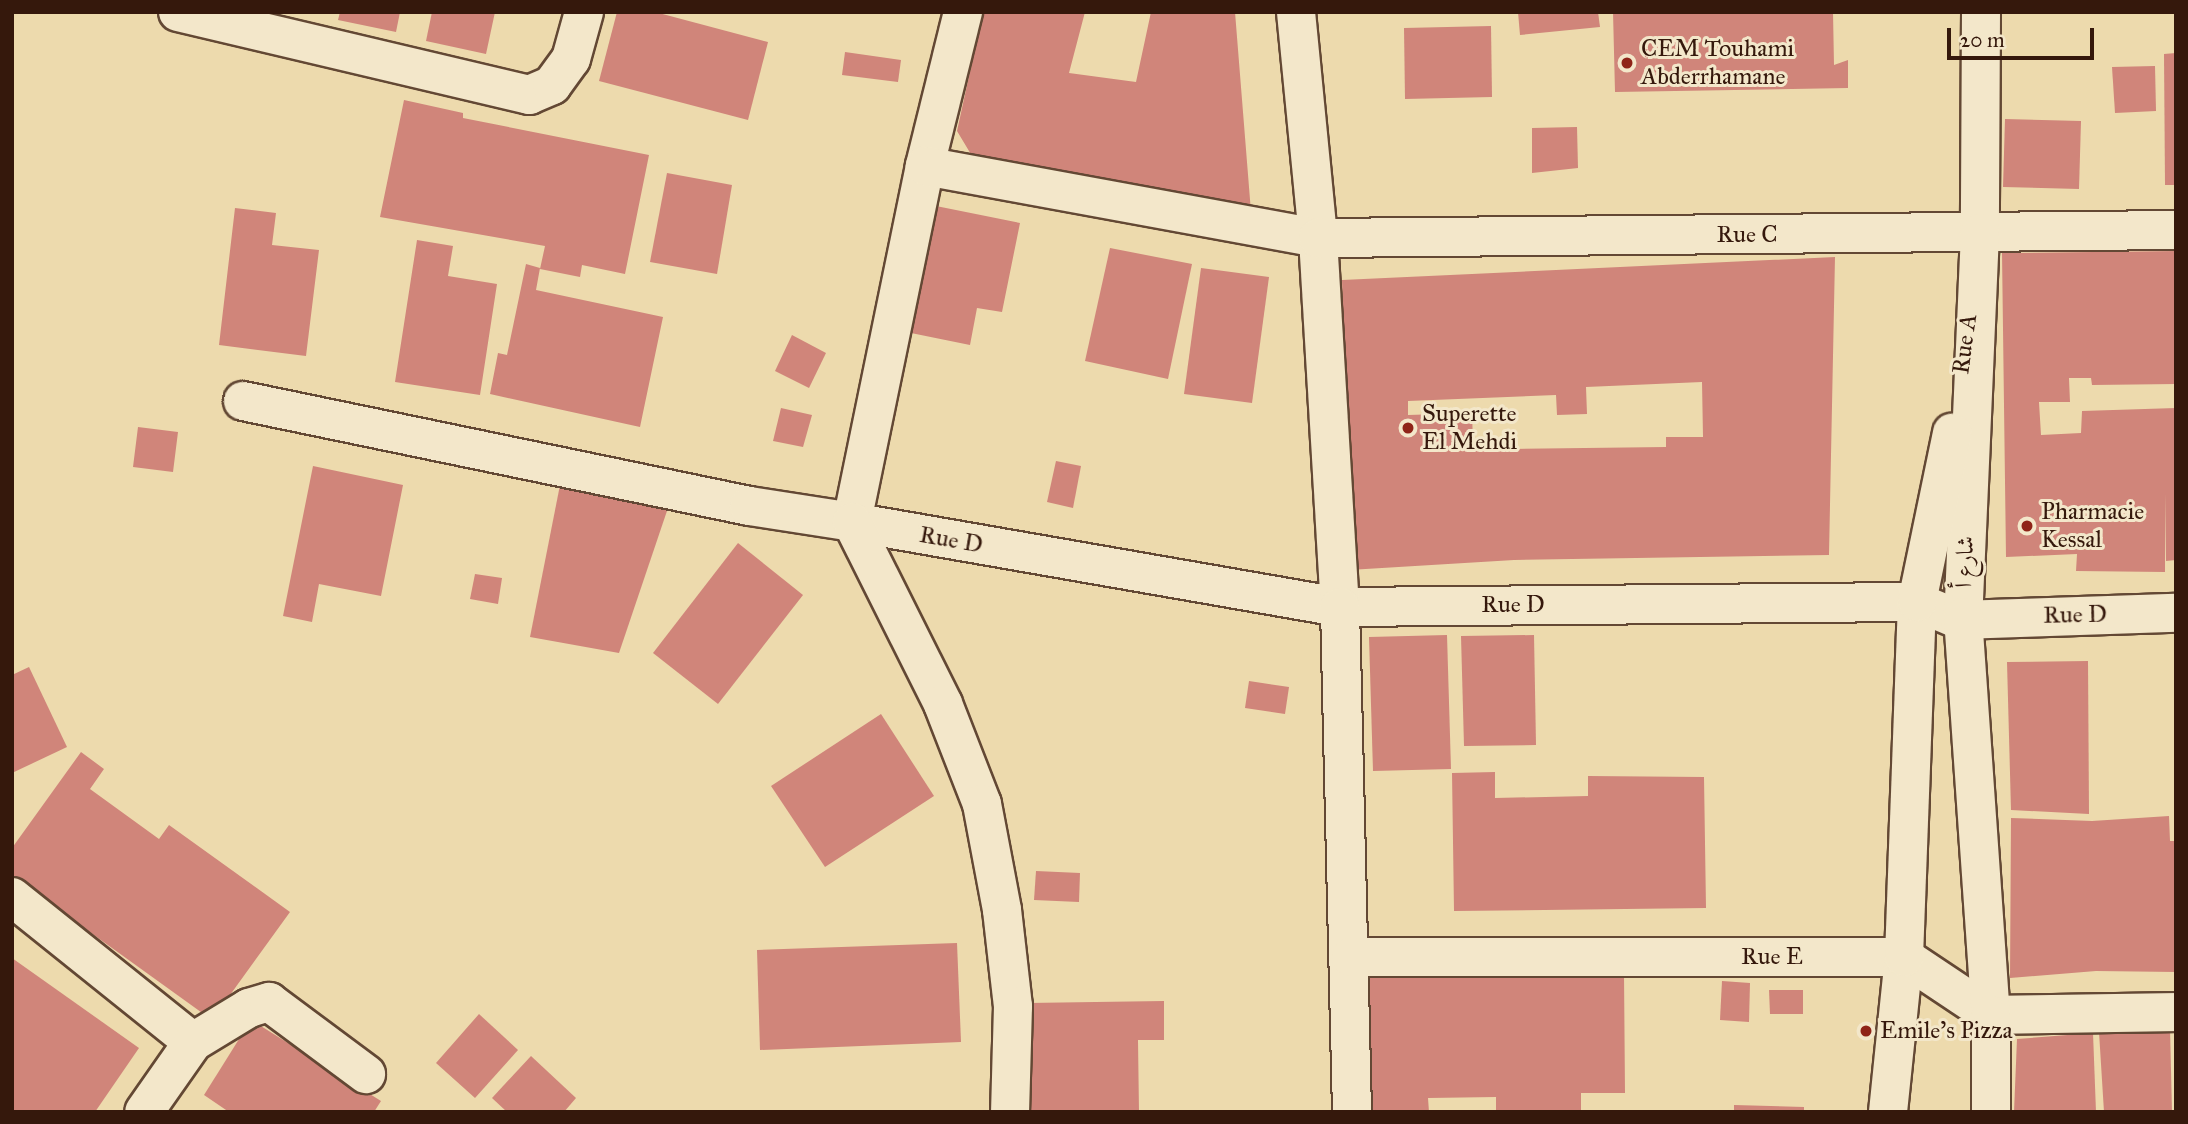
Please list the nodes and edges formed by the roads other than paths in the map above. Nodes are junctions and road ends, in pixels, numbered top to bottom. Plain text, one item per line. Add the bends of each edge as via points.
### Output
1 (178, 12) edge
2 (584, 12) edge
3 (963, 12) edge
4 (1296, 12) edge
5 (1981, 12) edge
6 (925, 166) junction
7 (2176, 230) edge
8 (1980, 233) junction
9 (1318, 238) junction
10 (1964, 352) junction
11 (243, 401) dead end
12 (1948, 454) joint
13 (852, 522) junction
14 (1917, 602) junction
15 (1340, 607) junction
16 (2176, 614) edge
17 (1961, 618) junction
18 (12, 897) edge
19 (1350, 957) junction
20 (1904, 957) junction
21 (2176, 1012) edge
22 (1991, 1015) junction
23 (193, 1042) junction
24 (366, 1074) dead end
25 (144, 1112) edge
26 (1010, 1112) edge
27 (1352, 1112) edge
28 (1888, 1112) edge
29 (1992, 1112) edge

1 - 2 street via 529,95 552,85 571,59
3 - 6 street
4 - 9 street
5 - 8 street, شارع أ
6 - 9 street, Rue C
6 - 13 street
7 - 8 street, Rue C
8 - 9 street, Rue C
8 - 10 street, Rue A
8 - 17 street, شارع أ
9 - 15 street
10 - 12 street, Rue A
10 - 17 street, شارع أ
11 - 13 street, Rue D via 749,506
12 - 14 street, شارع أ
13 - 15 street, Rue D
13 - 26 street via 943,705 982,804 1002,910 1013,1006
14 - 15 street, Rue D
14 - 17 street, Rue D
14 - 20 street, شارع أ
15 - 19 street
16 - 17 street, Rue D
17 - 22 street, شارع أ
18 - 23 street
19 - 20 street, Rue E
19 - 27 street
20 - 22 street
20 - 28 street, شارع أ
21 - 22 street
22 - 29 street, شارع أ
23 - 24 street via 249,1008 268,1002
23 - 25 street

